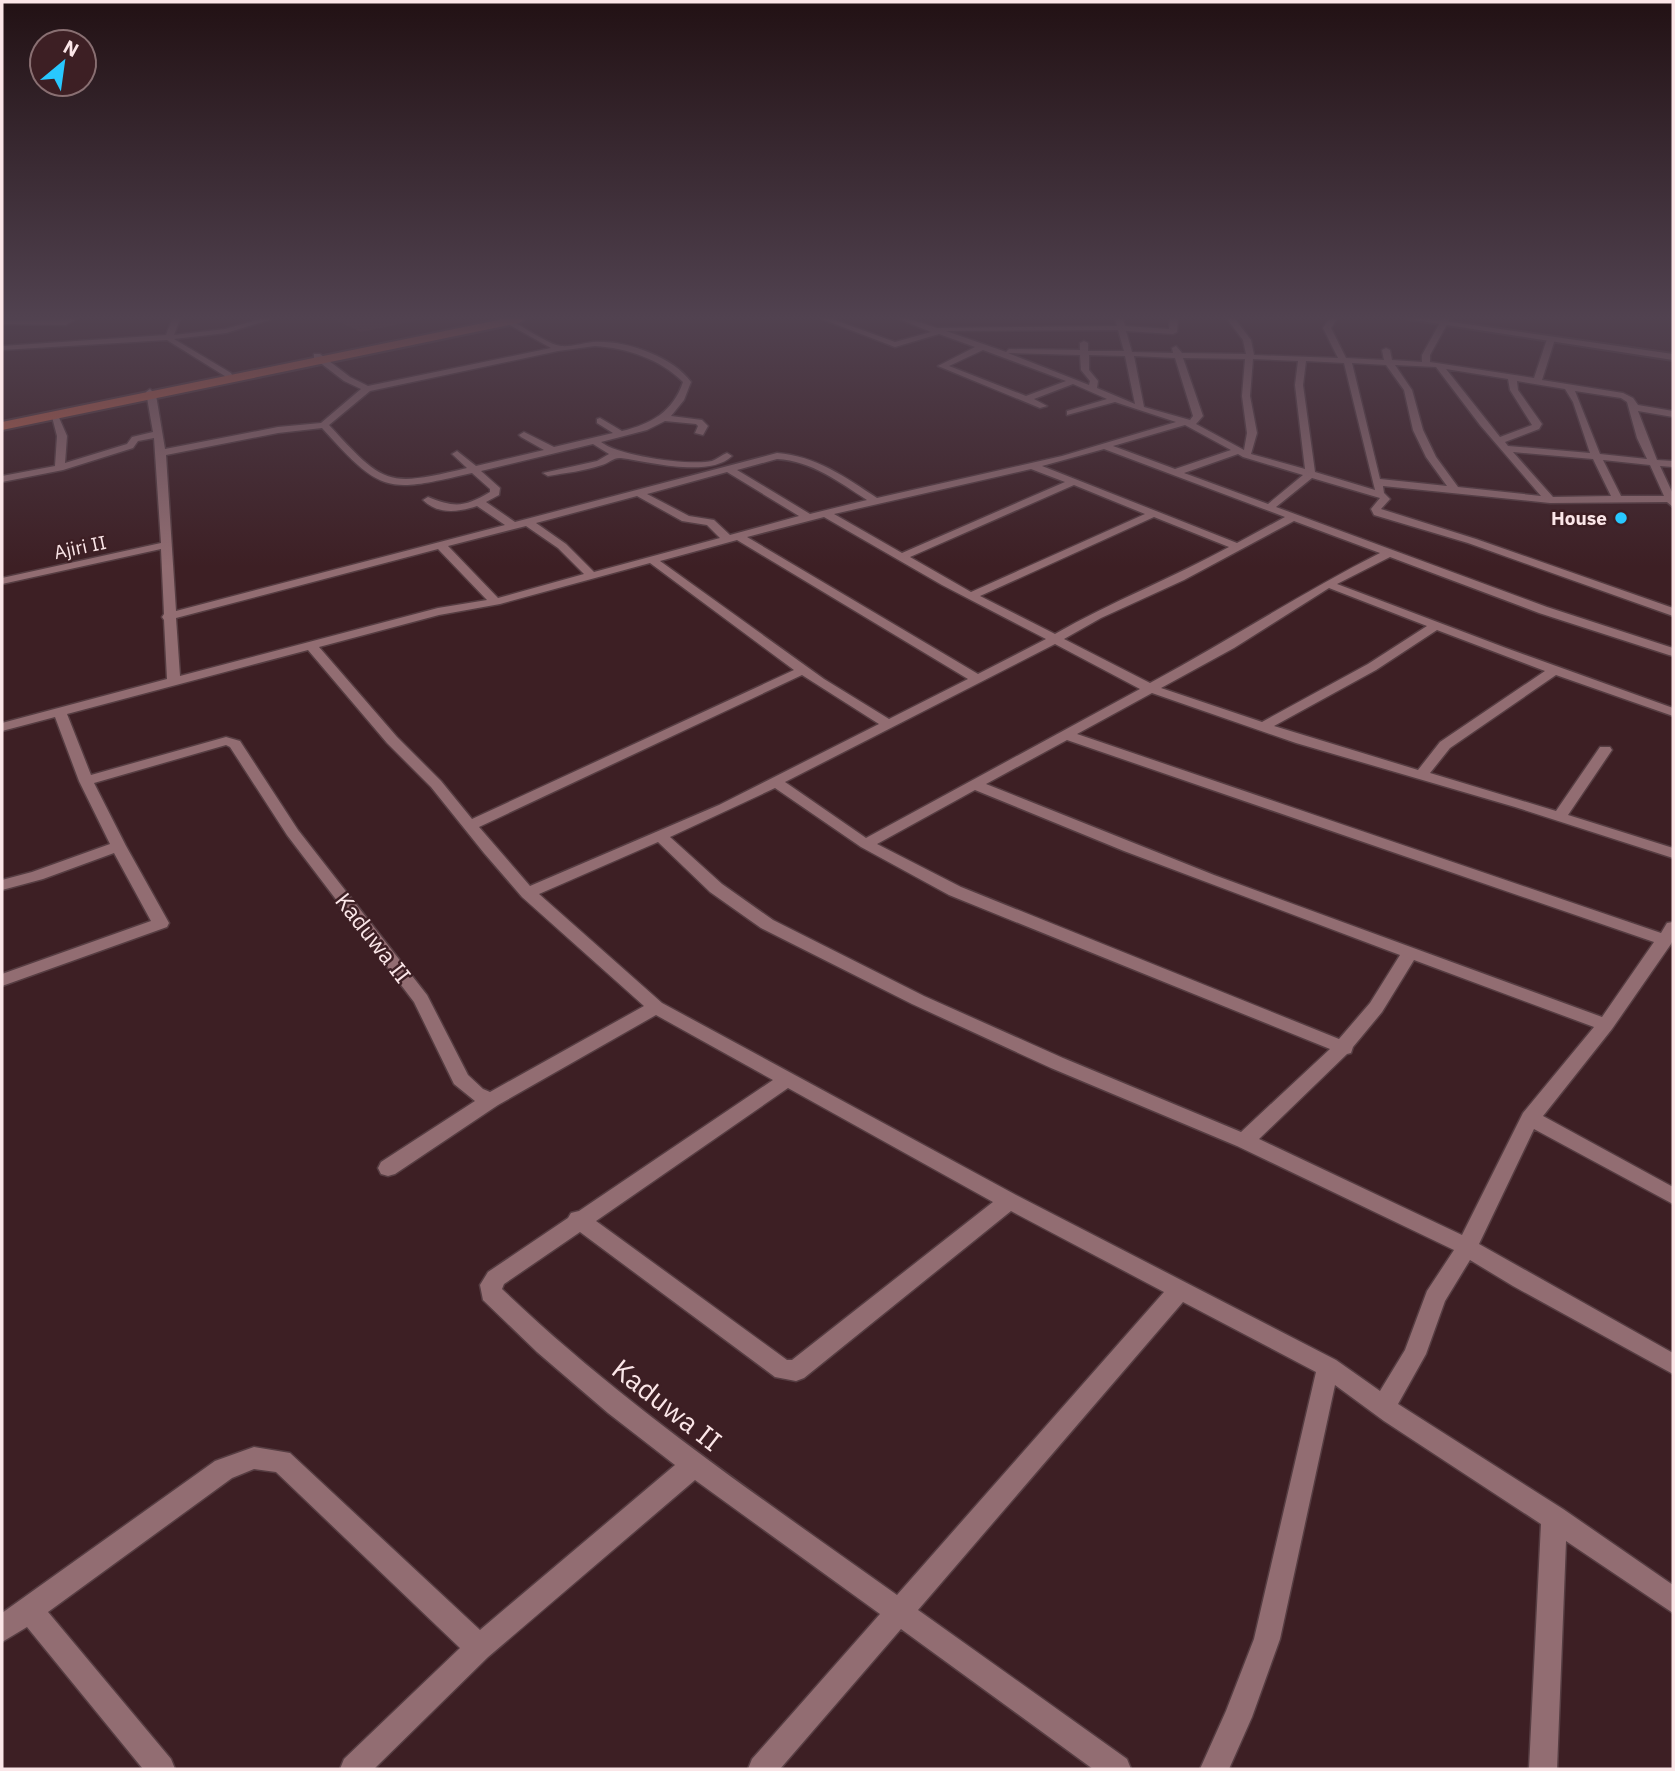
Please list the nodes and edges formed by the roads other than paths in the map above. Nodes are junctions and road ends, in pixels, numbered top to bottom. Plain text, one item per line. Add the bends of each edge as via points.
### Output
1 (113, 402) edge
2 (116, 402) edge
3 (153, 402) edge
4 (352, 402) edge
5 (676, 402) edge
6 (1033, 402) edge
7 (1106, 402) edge
8 (1122, 402) edge
9 (1139, 402) edge
10 (1193, 402) edge
11 (1247, 402) edge
12 (1301, 402) edge
13 (1356, 402) edge
14 (1411, 402) edge
15 (1467, 402) edge
16 (1521, 402) edge
17 (1577, 402) edge
18 (1631, 402) edge
19 (1044, 405) dead end
20 (1632, 407) junction
21 (1140, 409) junction
22 (1070, 413) dead end
23 (1673, 414) edge
24 (54, 415) junction
25 (665, 418) junction
26 (600, 421) dead end
27 (2, 424) edge
28 (1188, 424) junction
29 (324, 425) junction
30 (700, 433) dead end
31 (159, 434) junction
32 (620, 434) junction
33 (524, 435) dead end
34 (595, 441) junction
35 (1501, 445) junction
36 (1106, 447) junction
37 (552, 450) junction
38 (161, 453) junction
39 (1242, 453) junction
40 (457, 454) dead end
41 (615, 454) junction
42 (727, 456) dead end
43 (1596, 457) junction
44 (1653, 462) junction
45 (1673, 464) edge
46 (1033, 466) junction
47 (60, 468) junction
48 (474, 468) junction
49 (729, 469) junction
50 (548, 472) dead end
51 (1174, 473) junction
52 (1310, 474) junction
53 (2, 479) edge
54 (1073, 482) junction
55 (1376, 482) junction
56 (1455, 491) junction
57 (640, 494) junction
58 (1384, 496) junction
59 (428, 500) dead end
60 (876, 500) junction
61 (1550, 500) junction
62 (1618, 500) junction
63 (477, 501) junction
64 (1672, 501) edge
65 (1269, 508) junction
66 (825, 513) junction
67 (1153, 514) junction
68 (808, 517) junction
69 (1293, 517) junction
70 (530, 523) junction
71 (515, 527) junction
72 (733, 538) junction
73 (166, 545) junction
74 (441, 546) junction
75 (1240, 547) junction
76 (1388, 552) junction
77 (901, 557) junction
78 (651, 559) junction
79 (592, 576) junction
80 (2, 581) edge
81 (1328, 584) junction
82 (971, 596) junction
83 (496, 602) junction
84 (1673, 612) edge
85 (168, 617) junction
86 (1435, 626) junction
87 (1054, 640) junction
88 (310, 645) junction
89 (1673, 652) edge
90 (803, 670) junction
91 (1555, 670) junction
92 (977, 679) junction
93 (174, 683) junction
94 (1149, 688) junction
95 (1673, 712) edge
96 (60, 713) junction
97 (888, 724) junction
98 (2, 727) edge
99 (1263, 727) junction
100 (1064, 734) junction
101 (1605, 751) dead end
102 (1421, 775) junction
103 (86, 782) junction
104 (776, 782) junction
105 (972, 784) junction
106 (1559, 817) junction
107 (469, 826) junction
108 (661, 837) junction
109 (866, 844) junction
110 (117, 847) junction
111 (1673, 853) edge
112 (2, 885) edge
113 (528, 893) junction
114 (1669, 934) edge
115 (1409, 954) junction
116 (2, 980) edge
117 (656, 1007) junction
118 (1606, 1024) junction
119 (1345, 1048) junction
120 (789, 1078) junction
121 (491, 1100) junction
122 (1530, 1118) junction
123 (1244, 1141) junction
124 (388, 1168) dead end
125 (1673, 1196) edge
126 (1009, 1201) junction
127 (578, 1219) junction
128 (1467, 1247) junction
129 (1179, 1291) junction
130 (1673, 1364) edge
131 (1328, 1367) junction
132 (1383, 1406) junction
133 (694, 1465) junction
134 (1554, 1518) junction
135 (1673, 1600) edge
136 (29, 1609) junction
137 (899, 1614) junction
138 (2, 1629) edge
139 (479, 1648) junction
140 (161, 1769) edge
141 (354, 1769) edge
142 (762, 1769) edge
143 (1117, 1769) edge
144 (1214, 1769) edge
145 (1543, 1769) edge

1 - 27 main road
2 - 24 main road
3 - 31 street
4 - 29 street
5 - 25 street
6 - 19 street
7 - 22 street
8 - 21 street
9 - 21 street
10 - 28 street via 1198,416
11 - 39 street via 1253,441
12 - 52 street
13 - 55 street
14 - 56 street via 1431,457
15 - 35 street
16 - 35 street via 1536,427
17 - 43 street
18 - 20 street
20 - 23 street
20 - 44 street
21 - 28 street
24 - 27 main road
24 - 47 street via 62,436
25 - 30 street via 699,422 703,426
25 - 32 street
26 - 32 street
28 - 36 street
28 - 39 street
29 - 38 street
29 - 48 street via 365,467 395,483
31 - 38 street
31 - 47 street
32 - 34 street
33 - 37 street
34 - 37 street
34 - 41 street
35 - 43 street
35 - 61 street
36 - 46 street
36 - 51 street
37 - 48 street
38 - 73 street
39 - 51 street
39 - 52 street
40 - 48 street
41 - 42 street via 706,464
41 - 50 street via 600,463
43 - 44 street
43 - 62 street
44 - 45 street
44 - 64 street
46 - 54 street
46 - 60 street
47 - 53 street
48 - 63 street via 495,488 495,493
49 - 57 street
49 - 60 street via 777,456 798,457
49 - 68 street
51 - 65 street
52 - 58 street
52 - 65 street
54 - 67 street
54 - 77 street
55 - 56 street
55 - 58 street
56 - 61 street
57 - 70 street
57 - 72 street via 686,519 710,522
58 - 84 street via 1378,513
59 - 63 street via 446,510
60 - 66 street
61 - 62 street
62 - 64 street
63 - 71 street
65 - 69 street
66 - 68 street
66 - 77 street
67 - 75 street
67 - 82 street
68 - 72 street
69 - 75 street
69 - 76 street
70 - 71 street
70 - 79 street
71 - 74 street
72 - 78 street
72 - 92 street
73 - 80 street, Ajiri II
73 - 85 street
74 - 83 street
74 - 85 street
75 - 87 street
76 - 81 street
76 - 89 street via 1543,611
77 - 82 street
78 - 79 street
78 - 90 street
79 - 83 street
81 - 86 street
81 - 94 street via 1230,645
82 - 87 street
83 - 88 street
85 - 93 street
86 - 91 street
86 - 99 street
87 - 92 street
87 - 94 street
88 - 93 street
88 - 107 street
90 - 97 street
90 - 107 street
91 - 95 street
91 - 102 street via 1445,745
92 - 97 street
93 - 96 street
94 - 99 street
94 - 100 street
96 - 98 street
96 - 103 street
97 - 104 street
99 - 102 street
100 - 105 street
100 - 114 street
101 - 106 street
102 - 106 street
103 - 110 street
103 - 121 street, Kaduwa II via 226,741 235,744 292,832 421,999 461,1079 476,1094
104 - 108 street
104 - 109 street
105 - 109 street
105 - 115 street
106 - 111 street
107 - 113 street
108 - 113 street
108 - 123 street via 716,888 766,924 918,1000
109 - 119 street via 955,891
110 - 112 street
110 - 116 street via 161,923
113 - 117 street
114 - 118 street
115 - 118 street
115 - 119 street via 1394,984
117 - 120 street
117 - 121 street
118 - 122 street
119 - 123 street
120 - 126 street
120 - 127 street, Kaduwa II
121 - 124 street
122 - 125 street
122 - 128 street
123 - 128 street
126 - 127 street via 796,1371 783,1370
126 - 129 street
127 - 133 street, Kaduwa II via 496,1278 491,1293 545,1345
128 - 130 street
128 - 132 street via 1435,1298 1415,1354
129 - 131 street
129 - 137 street
131 - 132 street
131 - 144 street via 1267,1639
132 - 134 street
133 - 137 street, Kaduwa II
133 - 139 street
134 - 135 street
134 - 145 street
136 - 138 street
136 - 139 street via 224,1469 254,1458 282,1461
136 - 140 street
137 - 142 street
137 - 143 street, Kaduwa II
139 - 141 street

